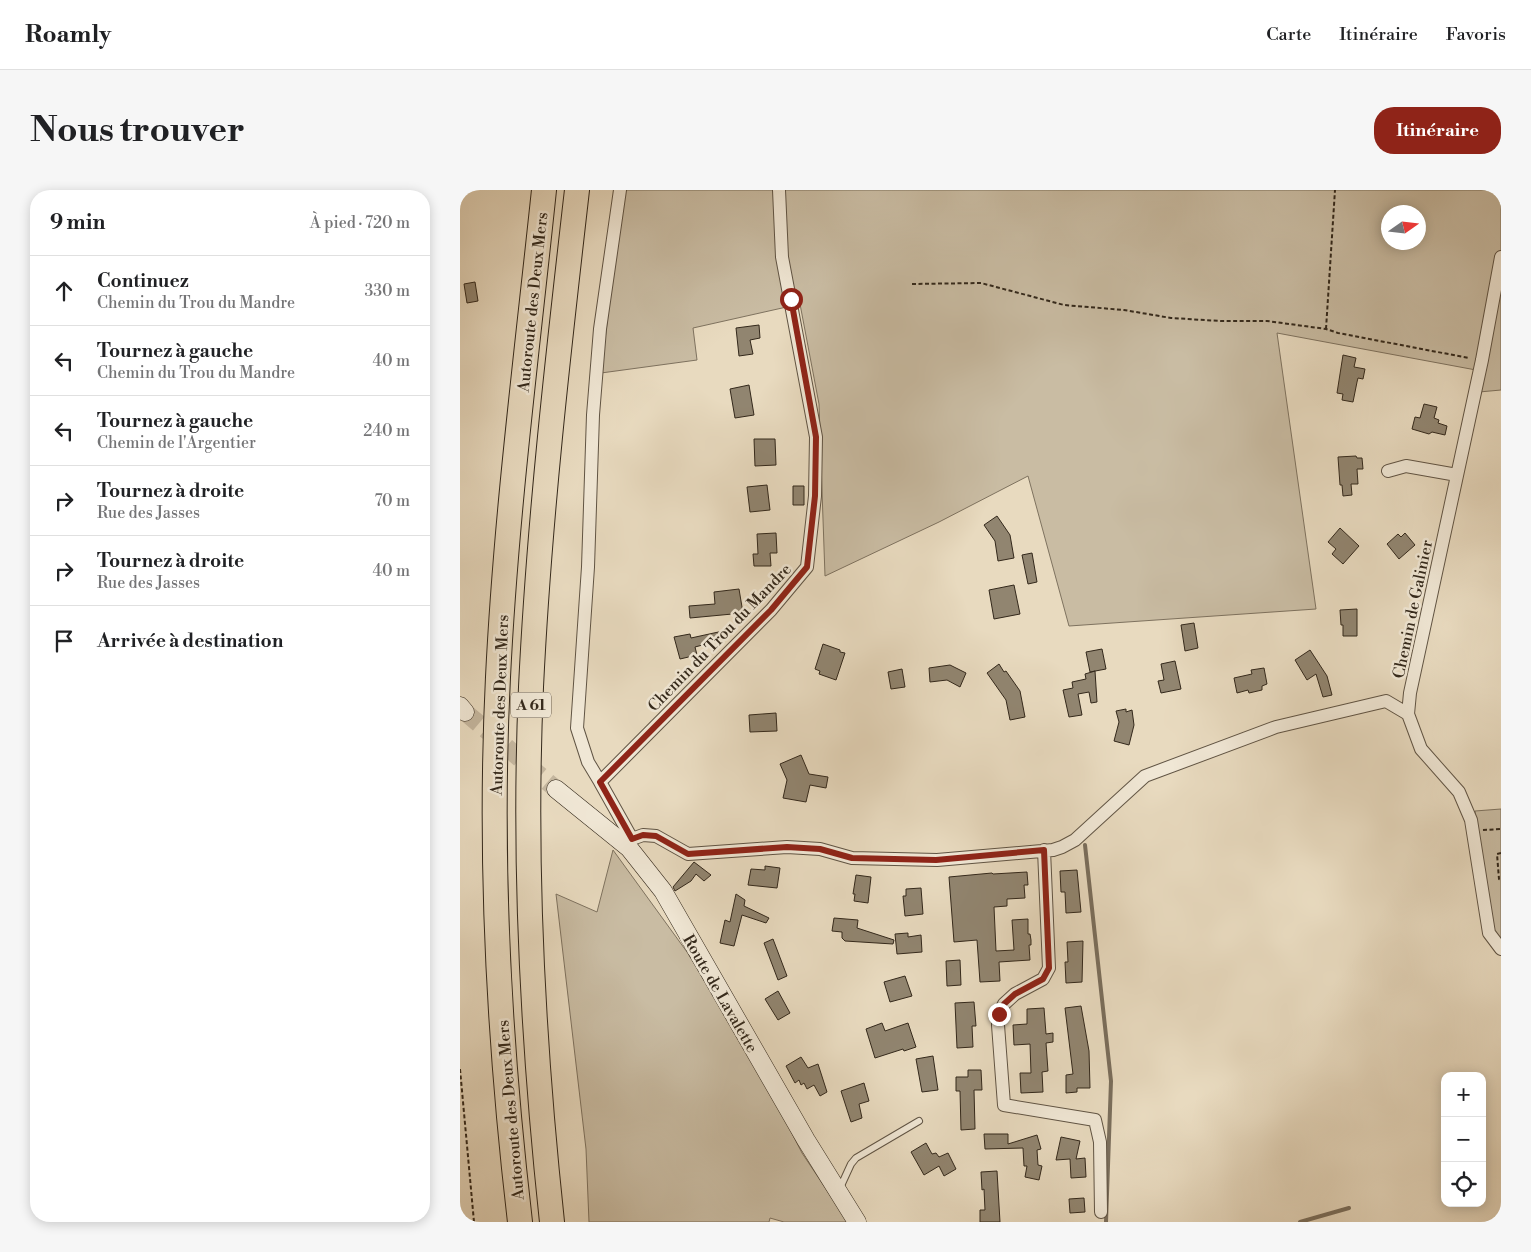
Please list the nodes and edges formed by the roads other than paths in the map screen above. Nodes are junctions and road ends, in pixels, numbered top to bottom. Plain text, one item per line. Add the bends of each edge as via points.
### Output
1 (544, 190) edge
2 (577, 190) edge
3 (620, 190) edge
4 (779, 190) edge
5 (1501, 257) edge
6 (1388, 471) dead end
7 (1457, 475) junction
8 (1408, 714) junction
9 (600, 782) junction
10 (556, 788) tunnel mouth
11 (631, 844) junction
12 (1044, 850) junction
13 (1501, 949) edge
14 (919, 1120) dead end
15 (838, 1191) junction
16 (1101, 1212) dead end
17 (520, 1222) edge
18 (552, 1222) edge
19 (857, 1222) edge

1 - 17 highway, Autoroute des Deux Mers / A 61 via 508,532 498,678 496,780 501,997 511,1151
2 - 18 highway, Autoroute des Deux Mers / A 61 via 541,536 531,688 529,887 534,1006
3 - 9 street via 600,329 593,414 588,567 577,728 588,762
4 - 9 street, Chemin du Trou du Mandre via 782,257 816,437 815,496 807,567 771,610
5 - 7 street, Chemin de Galinier
6 - 7 street via 1406,466
7 - 8 street, Chemin de Galinier
8 - 12 street via 1386,701 1276,727 1146,776 1074,840 1062,847
8 - 13 street, Chemin de Galinier via 1421,748 1458,792 1471,820 1489,934
9 - 11 street
10 - 11 main road, Route de Lavalette
11 - 12 street via 643,835 656,836 688,854 787,847 820,849 852,858 936,860
11 - 15 main road, Route de Lavalette via 663,891
12 - 16 street via 1049,968 1043,979 1015,994 999,1014 1004,1105 1095,1120 1100,1142
14 - 15 lane via 856,1158
15 - 19 main road, Route de Lavalette

